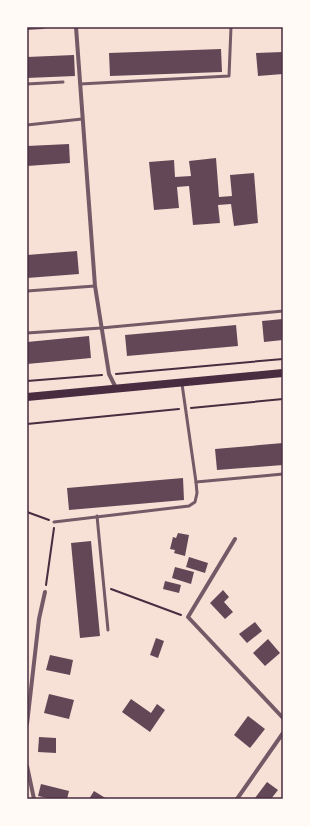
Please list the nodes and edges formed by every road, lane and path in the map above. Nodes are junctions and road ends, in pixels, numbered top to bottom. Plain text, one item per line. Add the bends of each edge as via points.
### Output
1 (43, 27) edge
2 (76, 27) edge
3 (232, 27) edge
4 (27, 28) edge
5 (63, 82) dead end
6 (27, 84) edge
7 (80, 84) junction
8 (82, 119) junction
9 (27, 125) edge
10 (95, 286) junction
11 (27, 292) edge
12 (283, 311) edge
13 (101, 328) junction
14 (27, 333) edge
15 (283, 359) edge
16 (283, 373) edge
17 (108, 374) junction
18 (27, 381) edge
19 (182, 382) junction
20 (116, 388) junction
21 (27, 397) edge
22 (283, 399) edge
23 (185, 408) junction
24 (27, 424) edge
25 (283, 474) edge
26 (196, 482) junction
27 (27, 512) edge
28 (97, 516) junction
29 (54, 522) junction
30 (235, 539) dead end
31 (105, 586) junction
32 (45, 592) joint
33 (188, 617) junction
34 (108, 630) dead end
35 (283, 718) edge
36 (27, 724) edge
37 (283, 733) edge
38 (27, 766) edge
39 (34, 799) edge
40 (236, 799) edge

1 - 4 street
2 - 7 street
3 - 7 lane via 229,76
5 - 6 lane
7 - 8 street
8 - 9 lane
8 - 10 street
10 - 11 lane
10 - 13 street
12 - 13 lane
13 - 14 lane
13 - 17 street
15 - 17 path
16 - 19 main road
17 - 18 path
17 - 20 street
19 - 20 main road
19 - 23 lane
20 - 21 main road
22 - 23 path
23 - 24 path
23 - 26 lane
25 - 26 lane
26 - 28 lane via 198,493 195,502 189,506
27 - 29 path
28 - 29 lane
28 - 31 lane
29 - 32 path
30 - 33 street
31 - 33 path
31 - 34 lane
32 - 36 street via 39,619
33 - 35 street
37 - 40 street
38 - 39 street

